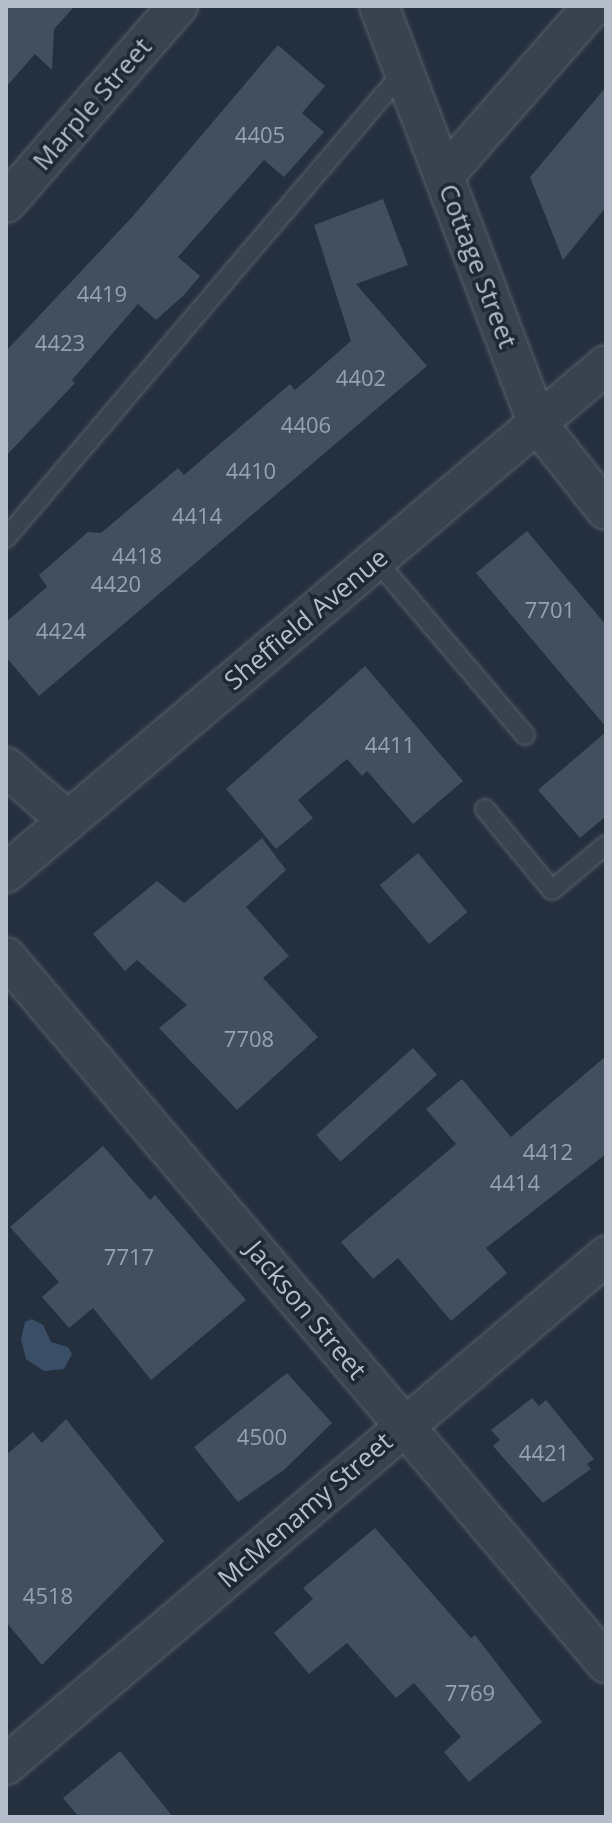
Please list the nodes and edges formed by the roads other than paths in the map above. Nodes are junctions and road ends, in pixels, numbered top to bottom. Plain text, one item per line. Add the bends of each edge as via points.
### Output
1 (178, 6) edge
2 (593, 6) edge
3 (381, 7) edge
4 (404, 71) junction
5 (444, 176) junction
6 (6, 203) edge
7 (606, 365) edge
8 (537, 423) junction
9 (606, 510) edge
10 (6, 538) edge
11 (376, 560) junction
12 (525, 735) dead end
13 (6, 767) edge
14 (485, 809) dead end
15 (68, 821) junction
16 (606, 845) edge
17 (6, 873) edge
18 (6, 957) edge
19 (606, 1256) edge
20 (404, 1425) junction
21 (606, 1663) edge
22 (6, 1765) edge

1 - 6 street, Marple Street
2 - 5 street
3 - 4 street, Cottage Street
4 - 5 street, Cottage Street
4 - 10 lane
5 - 8 street, Cottage Street
7 - 8 street, Sheffield Avenue
8 - 9 street, Cottage Street
8 - 11 street, Sheffield Avenue
11 - 12 lane
11 - 15 street, Sheffield Avenue
13 - 15 street
14 - 16 lane via 552,890
15 - 17 street, Sheffield Avenue
18 - 20 street, Jackson Street
19 - 20 street, McMenamy Street
20 - 21 street, Jackson Street
20 - 22 street, McMenamy Street

